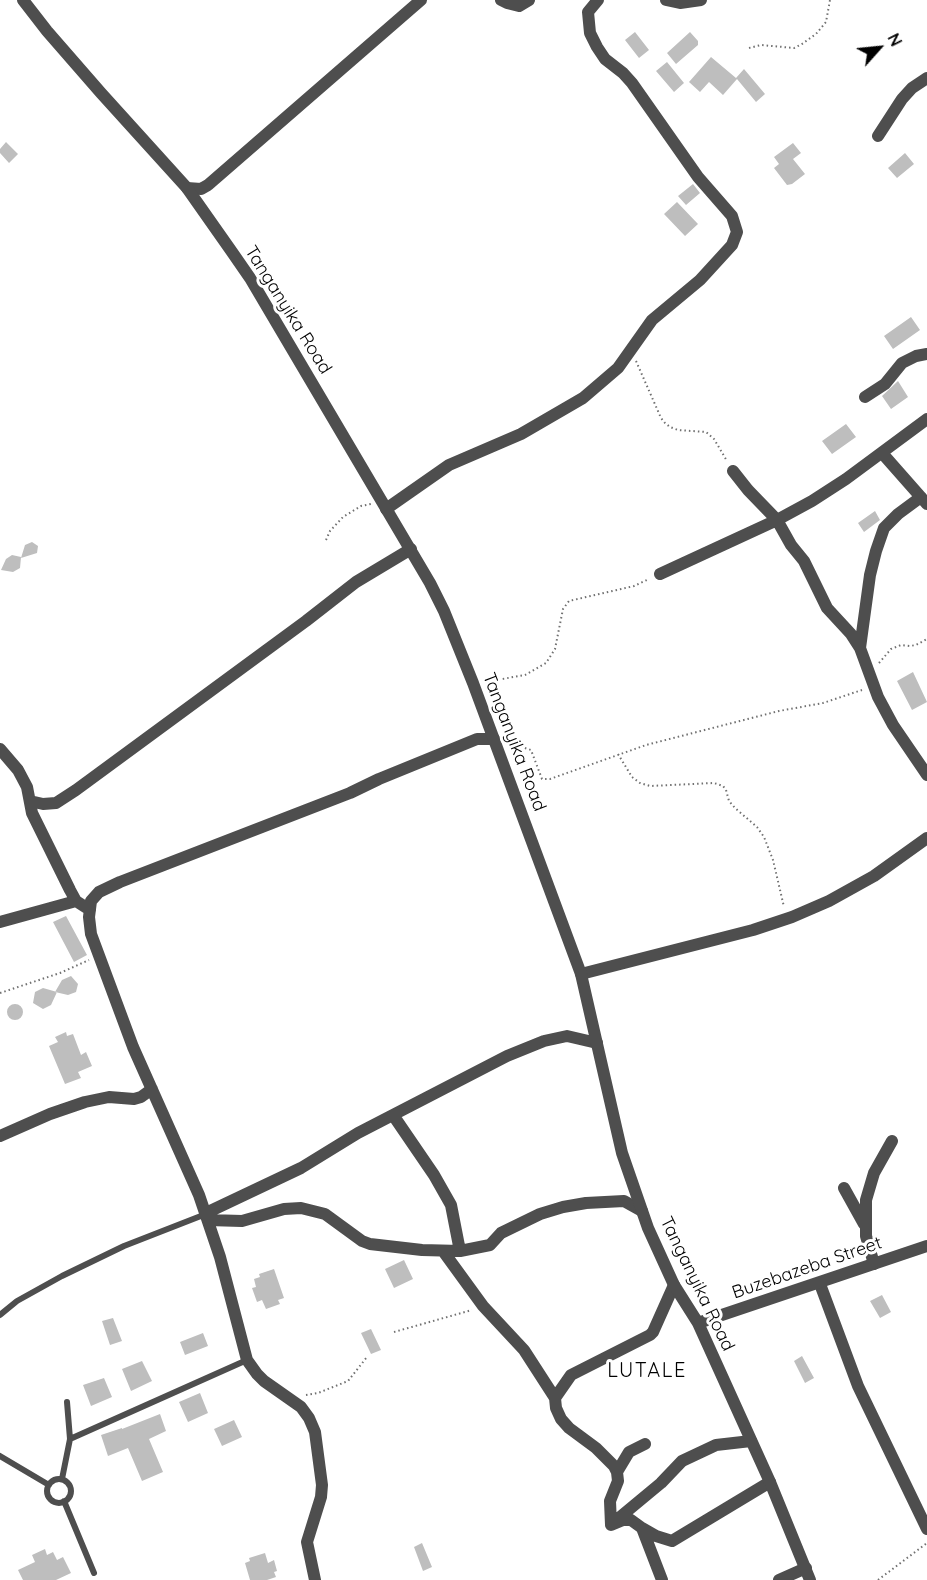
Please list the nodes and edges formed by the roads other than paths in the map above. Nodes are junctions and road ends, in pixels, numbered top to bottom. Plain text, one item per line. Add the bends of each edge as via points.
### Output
1 (23, 0) edge
2 (421, 0) edge
3 (501, 0) edge
4 (530, 0) edge
5 (666, 0) edge
6 (701, 0) edge
7 (593, 1) edge
8 (927, 78) edge
9 (878, 136) dead end
10 (187, 188) junction
11 (927, 354) edge
12 (865, 397) dead end
13 (927, 419) edge
14 (882, 453) junction
15 (733, 471) road end
16 (924, 501) edge
17 (384, 505) junction
18 (777, 520) junction
19 (411, 549) junction
20 (660, 574) road end
21 (860, 648) junction
22 (494, 740) junction
23 (0, 748) edge
24 (927, 775) edge
25 (30, 801) junction
26 (927, 838) edge
27 (76, 901) junction
28 (90, 910) junction
29 (0, 922) edge
30 (581, 974) junction
31 (597, 1043) junction
32 (152, 1089) junction
33 (393, 1115) junction
34 (0, 1136) edge
35 (892, 1141) dead end
36 (844, 1188) dead end
37 (642, 1211) junction
38 (207, 1217) junction
39 (865, 1225) junction
40 (927, 1246) edge
41 (443, 1251) junction
42 (460, 1251) junction
43 (874, 1264) junction
44 (820, 1284) junction
45 (674, 1285) junction
46 (0, 1315) edge
47 (698, 1323) junction
48 (247, 1360) junction
49 (555, 1398) junction
50 (67, 1402) dead end
51 (70, 1439) junction
52 (751, 1441) junction
53 (645, 1444) dead end
54 (0, 1456) edge
55 (617, 1472) junction
56 (62, 1479) junction
57 (770, 1482) junction
58 (49, 1485) junction
59 (64, 1502) junction
60 (611, 1525) junction
61 (642, 1528) junction
62 (927, 1529) edge
63 (94, 1573) dead end
64 (808, 1574) edge
65 (315, 1580) edge
66 (662, 1580) edge
67 (779, 1580) edge

1 - 10 street, Tanganyika Road
2 - 10 street via 208,185
3 - 4 street via 519,6
5 - 6 street
7 - 17 street via 588,12 590,33 597,47 632,83 698,177 732,216 737,232 732,245 700,280 652,320 618,368 583,398 521,434 449,465
8 - 9 street via 902,99
10 - 17 street, Tanganyika Road via 250,278
11 - 12 street via 902,363 885,384
13 - 14 street
14 - 16 street
14 - 18 street via 821,496
15 - 18 street
16 - 21 street via 898,514 884,528 870,575
17 - 19 street, Tanganyika Road
18 - 20 street
18 - 21 street via 804,561 827,608
19 - 22 street, Tanganyika Road via 444,611
19 - 25 street via 356,582 76,790 56,803
21 - 24 street via 893,725
22 - 28 street via 477,739 120,882 99,892 91,901
22 - 30 street, Tanganyika Road
23 - 25 street via 18,770
25 - 27 street via 32,813
26 - 30 street via 874,876 787,919
27 - 28 street
27 - 29 street
28 - 32 street via 91,934
30 - 31 street, Tanganyika Road
31 - 33 street via 567,1036 544,1041
31 - 37 street, Tanganyika Road via 619,1141
32 - 34 street via 134,1100 109,1098 86,1102
32 - 38 street
33 - 38 street
33 - 42 street via 451,1205
35 - 39 street via 874,1173 866,1200
36 - 39 street
37 - 42 street via 624,1201 563,1208 540,1214 501,1233 490,1245
37 - 45 street, Tanganyika Road
38 - 41 street via 242,1221 284,1209 301,1209 326,1214 370,1244
38 - 46 lane via 150,1234 17,1301
38 - 48 street
39 - 43 street
40 - 43 street, Buzebazeba Street
41 - 42 street
41 - 49 street via 483,1306 524,1350
43 - 44 street, Buzebazeba Street
44 - 47 street, Buzebazeba Street
44 - 62 street via 858,1386
45 - 47 street, Tanganyika Road
45 - 49 street via 653,1332 571,1375
47 - 52 street, Tanganyika Road
48 - 51 lane
48 - 65 street via 264,1381 301,1407 315,1432 322,1485 307,1538
49 - 55 street via 561,1419
50 - 51 lane
51 - 56 lane
52 - 57 street, Tanganyika Road
52 - 60 street via 716,1445 682,1461
53 - 55 street via 628,1452
54 - 58 lane
55 - 60 street via 618,1481 610,1501
56 - 58 lane
56 - 59 lane via 70,1490
57 - 61 street via 672,1541
57 - 64 street, Tanganyika Road
58 - 59 lane via 52,1500
59 - 63 lane
60 - 61 street via 631,1520
61 - 66 street
64 - 67 street

